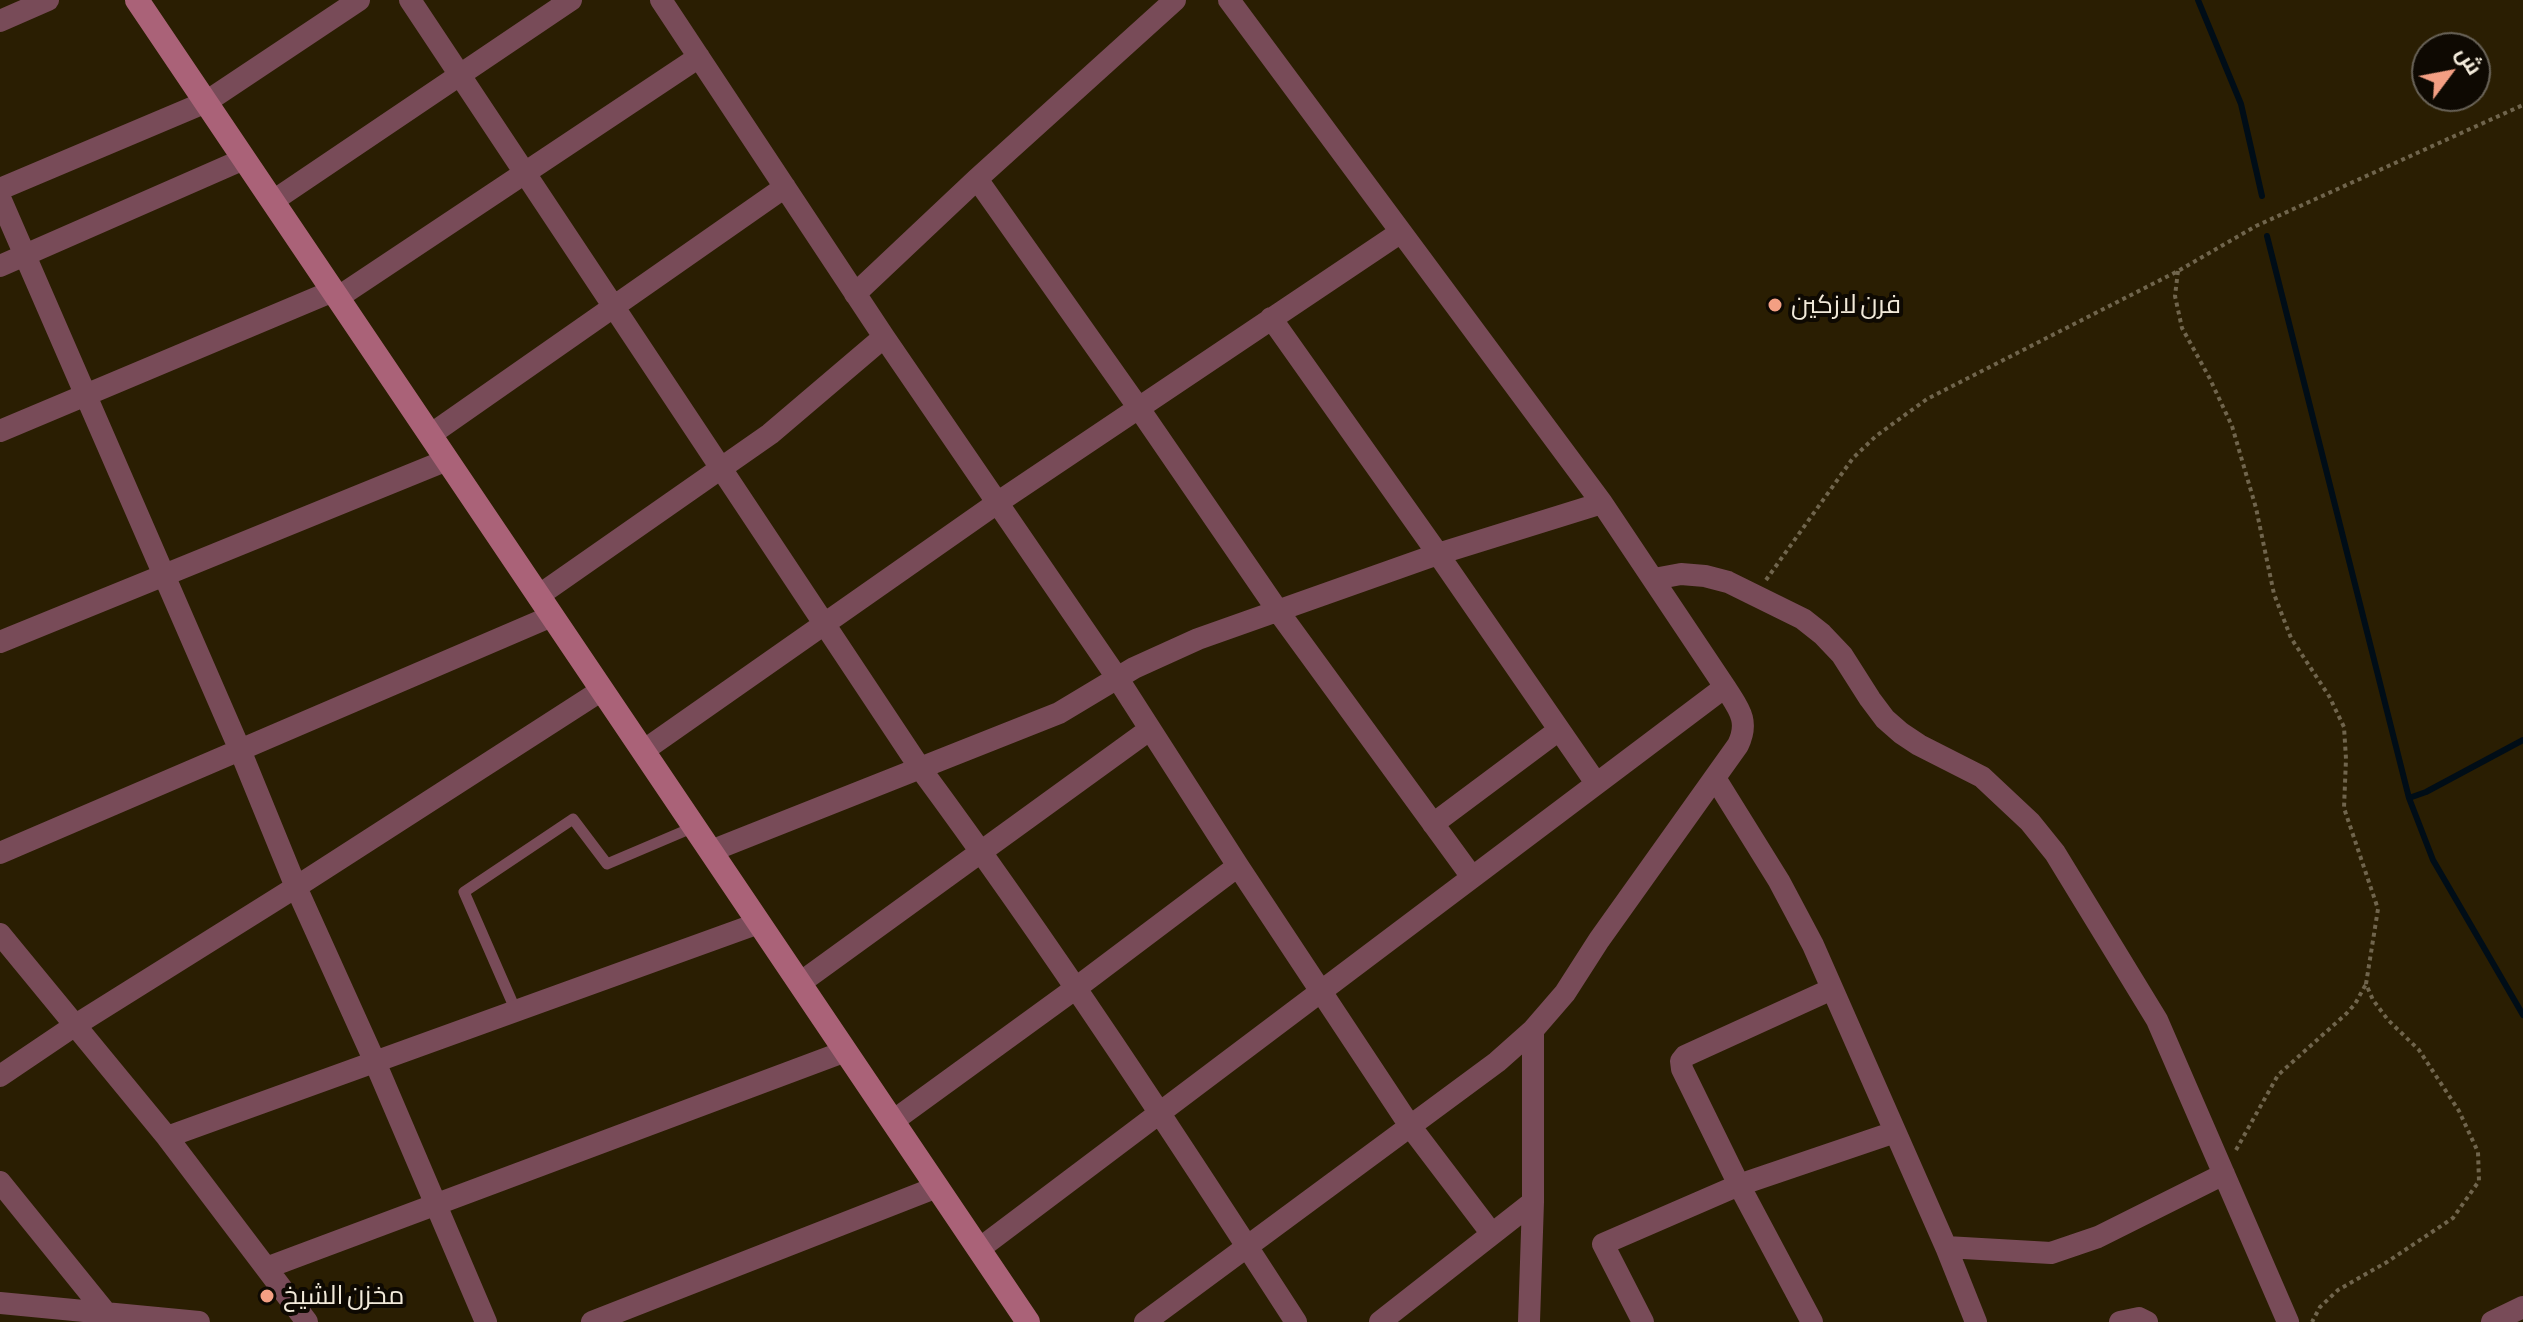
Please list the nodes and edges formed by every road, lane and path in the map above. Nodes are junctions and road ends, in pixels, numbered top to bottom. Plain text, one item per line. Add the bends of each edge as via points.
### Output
1 (48, 0) edge
2 (137, 0) edge
3 (359, 0) edge
4 (410, 0) edge
5 (571, 0) edge
6 (661, 0) edge
7 (1175, 0) edge
8 (1229, 0) edge
9 (0, 21) edge
10 (699, 57) junction
11 (460, 75) junction
12 (206, 102) junction
13 (2523, 105) edge
14 (244, 159) junction
15 (525, 173) junction
16 (977, 179) junction
17 (785, 187) junction
18 (0, 189) edge
19 (0, 198) edge
20 (273, 201) junction
21 (1401, 232) junction
22 (25, 255) junction
23 (0, 266) edge
24 (2178, 271) junction
25 (335, 294) junction
26 (855, 294) junction
27 (614, 306) junction
28 (1271, 318) junction
29 (884, 337) junction
30 (86, 395) junction
31 (1138, 407) junction
32 (0, 431) edge
33 (430, 435) junction
34 (447, 460) junction
35 (722, 470) junction
36 (997, 503) junction
37 (1602, 503) junction
38 (1438, 554) junction
39 (165, 575) junction
40 (1654, 579) junction
41 (1756, 595) junction
42 (545, 606) junction
43 (1278, 611) junction
44 (824, 624) junction
45 (0, 642) edge
46 (1118, 679) junction
47 (1725, 687) junction
48 (602, 690) junction
49 (1149, 730) junction
50 (1559, 730) junction
51 (240, 750) junction
52 (643, 751) junction
53 (920, 768) junction
54 (1715, 778) junction
55 (1596, 783) junction
56 (1433, 824) junction
57 (694, 826) junction
58 (711, 851) junction
59 (981, 851) junction
60 (0, 853) edge
61 (1238, 866) junction
62 (1472, 877) junction
63 (296, 887) junction
64 (759, 923) junction
65 (0, 934) edge
66 (800, 983) junction
67 (2366, 984) junction
68 (1076, 988) junction
69 (1832, 989) junction
70 (1320, 991) junction
71 (516, 1011) junction
72 (74, 1026) junction
73 (1533, 1030) junction
74 (846, 1051) junction
75 (375, 1062) junction
76 (0, 1076) edge
77 (1160, 1111) junction
78 (893, 1121) junction
79 (1410, 1126) junction
80 (1895, 1132) junction
81 (167, 1137) junction
82 (2224, 1174) junction
83 (0, 1182) edge
84 (1739, 1185) junction
85 (937, 1187) junction
86 (1533, 1202) junction
87 (437, 1204) junction
88 (1492, 1234) junction
89 (1247, 1246) junction
90 (1946, 1247) junction
91 (979, 1249) junction
92 (266, 1268) junction
93 (0, 1303) edge
94 (2523, 1307) edge
95 (106, 1313) junction
96 (199, 1322) edge
97 (307, 1322) edge
98 (486, 1322) edge
99 (592, 1322) edge
100 (1028, 1322) edge
101 (1145, 1322) edge
102 (1296, 1322) edge
103 (1380, 1322) edge
104 (1529, 1322) edge
105 (1643, 1322) edge
106 (1812, 1322) edge
107 (1976, 1322) edge
108 (2120, 1322) edge
109 (2147, 1322) edge
110 (2288, 1322) edge
111 (2312, 1322) edge
112 (2492, 1322) edge

1 - 9 street
2 - 12 street
3 - 12 street
4 - 11 street
5 - 11 street
6 - 10 street
7 - 16 street
8 - 21 street
10 - 15 street
10 - 17 street
11 - 15 street
11 - 20 street
12 - 14 street
12 - 18 street
13 - 24 path via 2256,226
14 - 20 street
14 - 22 street
15 - 25 street
15 - 27 street
16 - 26 street
16 - 31 street
17 - 26 street
17 - 27 street
19 - 22 street
20 - 25 street
21 - 28 street
21 - 37 street
22 - 23 street
22 - 30 street
24 - 41 path via 1902,415 1853,458
24 - 67 path via 2175,296 2182,328 2232,426 2274,594 2291,638 2344,727 2344,808 2378,909
25 - 30 street
25 - 33 street
26 - 29 street
27 - 33 street
27 - 35 street
28 - 31 street
28 - 38 street
29 - 35 street
29 - 36 street
30 - 32 street
30 - 39 street
31 - 36 street
31 - 43 street
33 - 34 street
34 - 39 street
34 - 42 street
35 - 42 street
35 - 44 street
36 - 44 street
36 - 46 street
37 - 38 street
37 - 40 street
38 - 43 street
38 - 50 street
39 - 45 street
39 - 51 street
40 - 41 street via 1705,576
40 - 47 street
41 - 82 street via 1822,634 1901,733 1982,777 2030,822 2055,853 2157,1020
42 - 48 street
42 - 51 street
43 - 46 street via 1198,639
43 - 56 street
44 - 52 street
44 - 53 street
46 - 49 street
46 - 53 street via 1059,713
47 - 54 street via 1745,727
47 - 55 street
48 - 52 street
48 - 63 street
49 - 59 street
49 - 61 street
50 - 55 street
50 - 56 street
51 - 60 street
51 - 63 street
52 - 57 street
53 - 58 street
53 - 59 street
54 - 69 street via 1779,881
54 - 73 street via 1565,993
55 - 62 street
56 - 62 street
57 - 58 street
57 - 71 lane via 607,864 573,819 464,892
58 - 64 street
59 - 66 street
59 - 68 street
61 - 68 street
61 - 70 street
62 - 70 street
63 - 72 street
63 - 75 street
64 - 66 street
64 - 71 street
65 - 72 street
66 - 74 street
67 - 82 path via 2346,1014 2278,1075
67 - 111 path via 2459,1111 2478,1152 2479,1181 2453,1218 2338,1290
68 - 77 street
68 - 78 street
69 - 80 street
69 - 84 street via 1681,1061
70 - 77 street
70 - 79 street
71 - 75 street
72 - 76 street
72 - 81 street
73 - 79 street
73 - 86 street
74 - 78 street
74 - 87 street
75 - 81 street
75 - 87 street
77 - 89 street
77 - 91 street
78 - 85 street
79 - 88 street
79 - 89 street
80 - 84 street
80 - 90 street
81 - 92 street
82 - 90 street via 2098,1237 2051,1253
82 - 110 street
83 - 95 street
84 - 105 street via 1603,1244
84 - 106 street
85 - 91 street
85 - 99 street
86 - 88 street
86 - 104 street
87 - 92 street
87 - 98 street
88 - 103 street
89 - 101 street
89 - 102 street
90 - 107 street
91 - 100 street
92 - 97 street
93 - 95 street
94 - 112 street
95 - 96 street
108 - 109 street

